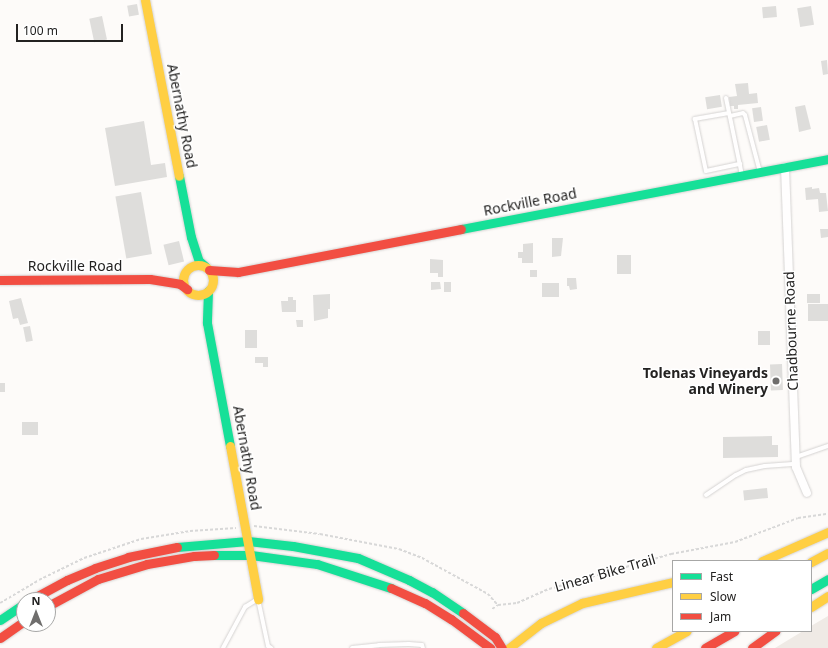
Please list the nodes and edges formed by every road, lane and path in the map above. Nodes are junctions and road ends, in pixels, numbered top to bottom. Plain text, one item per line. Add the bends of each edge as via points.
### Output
1 (145, 0) edge
2 (726, 98) dead end
3 (730, 115) junction
4 (828, 159) edge
5 (740, 164) junction
6 (785, 167) junction
7 (760, 172) junction
8 (742, 175) junction
9 (191, 237) junction
10 (207, 268) junction
11 (187, 271) junction
12 (238, 272) junction
13 (150, 279) junction
14 (0, 280) edge
15 (210, 288) junction
16 (191, 291) junction
17 (207, 323) junction
18 (828, 446) edge
19 (796, 460) junction
20 (807, 493) dead end
21 (706, 495) dead end
22 (828, 514) edge
23 (828, 532) edge
24 (248, 542) junction
25 (828, 553) edge
26 (251, 555) junction
27 (764, 560) edge
28 (812, 561) edge
29 (828, 580) edge
30 (672, 582) edge
31 (812, 588) edge
32 (45, 592) edge
33 (828, 596) edge
34 (258, 599) junction
35 (56, 602) edge
36 (812, 606) edge
37 (16, 609) edge
38 (492, 609) dead end
39 (0, 620) edge
40 (16, 627) edge
41 (685, 632) edge
42 (733, 632) edge
43 (775, 632) edge
44 (0, 638) edge
45 (223, 648) edge
46 (271, 648) edge
47 (352, 648) edge
48 (367, 648) edge
49 (424, 648) edge
50 (490, 648) edge
51 (502, 648) edge
52 (509, 648) edge
53 (656, 648) edge
54 (705, 648) edge
55 (752, 648) edge

1 - 9 main road, Abernathy Road
2 - 3 lane
3 - 5 lane
3 - 5 lane via 695,119 706,171
3 - 7 lane via 743,114 746,117
4 - 6 main road, Rockville Road
5 - 8 lane
6 - 7 main road, Rockville Road
6 - 19 street, Chadbourne Road
7 - 8 main road, Rockville Road
8 - 12 main road, Rockville Road
9 - 10 main road, Abernathy Road via 199,261
9 - 11 main road, Abernathy Road via 191,262
10 - 11 main road via 196,265
10 - 12 main road, Rockville Road
10 - 15 main road via 213,278
11 - 13 main road, Rockville Road via 180,275
11 - 16 main road via 184,280
12 - 15 main road, Rockville Road via 218,280
13 - 14 main road, Rockville Road
13 - 16 main road, Rockville Road via 180,284
15 - 16 main road via 203,294
15 - 17 main road, Abernathy Road
16 - 17 main road, Abernathy Road via 198,299
17 - 24 main road, Abernathy Road
18 - 19 lane
19 - 20 street, Chadbourne Road
19 - 21 lane via 746,470
22 - 38 path, Linear Bike Trail via 798,518 735,542 671,554 549,589 516,603 498,605
23 - 27 main road
24 - 26 main road, Abernathy Road
24 - 32 main road via 193,544 139,554 95,568
24 - 51 main road via 293,546 358,558 432,592 484,628 495,637
25 - 28 main road
26 - 34 main road, Abernathy Road
26 - 35 main road via 194,556 147,564 98,580
26 - 50 main road via 317,564 374,581 425,603 465,628
29 - 31 main road
30 - 52 main road via 582,603 541,623
33 - 36 main road
34 - 45 lane via 245,607
34 - 46 lane via 268,646
37 - 39 main road
40 - 44 main road
41 - 53 main road
42 - 54 main road
43 - 55 main road
47 - 48 lane
48 - 49 lane via 409,644 422,645

